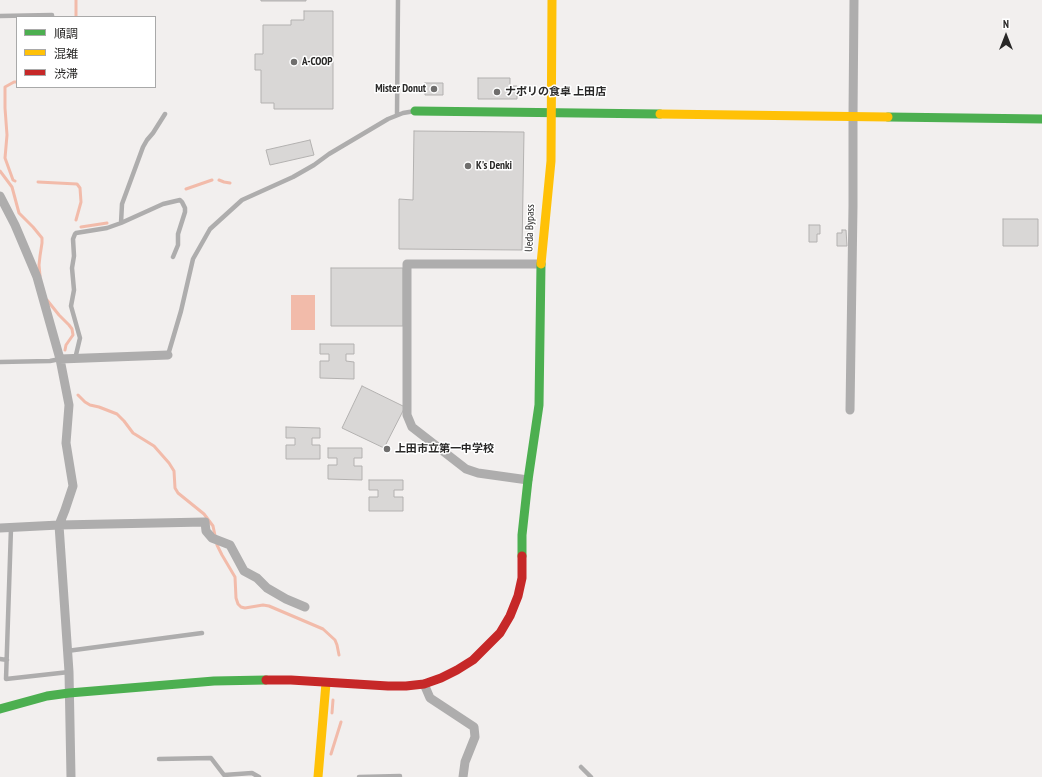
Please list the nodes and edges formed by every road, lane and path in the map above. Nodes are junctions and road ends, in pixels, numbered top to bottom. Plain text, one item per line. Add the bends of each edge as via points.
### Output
1 (398, 0) edge
2 (545, 0) edge
3 (552, 0) edge
4 (854, 0) edge
5 (0, 16) edge
6 (52, 16) edge
7 (415, 111) joint
8 (547, 113) junction
9 (165, 114) dead end
10 (397, 115) junction
11 (852, 116) junction
12 (1042, 119) edge
13 (0, 196) edge
14 (121, 224) junction
15 (173, 257) dead end
16 (541, 264) junction
17 (168, 355) joint
18 (60, 359) junction
19 (74, 359) junction
20 (0, 362) edge
21 (850, 410) dead end
22 (528, 480) junction
23 (59, 525) junction
24 (0, 528) edge
25 (11, 528) junction
26 (305, 607) dead end
27 (202, 633) dead end
28 (67, 651) junction
29 (0, 659) edge
30 (7, 660) junction
31 (69, 672) junction
32 (326, 683) junction
33 (424, 684) junction
34 (69, 693) junction
35 (0, 709) edge
36 (159, 758) dead end
37 (581, 767) dead end
38 (400, 776) dead end
39 (71, 777) edge
40 (259, 777) edge
41 (318, 777) edge
42 (359, 777) edge
43 (463, 777) edge
44 (592, 777) edge

1 - 10 lane
2 - 8 main road, Ueda Bypass
3 - 8 main road, Ueda Bypass
4 - 11 street
5 - 6 lane
7 - 8 main road
7 - 10 lane
8 - 11 main road
8 - 16 main road, Ueda Bypass
9 - 14 lane via 143,147 122,204
10 - 17 lane via 293,178 242,200 210,229 193,259
11 - 12 main road
11 - 21 street
13 - 18 street via 37,277
14 - 15 lane via 163,204 181,201 185,212
14 - 19 lane via 76,233 74,236 74,290 71,306 80,338
16 - 22 main road, Ueda Bypass via 539,405
16 - 22 street via 408,264 407,415 412,427 466,469
17 - 19 street
18 - 19 street
18 - 20 lane
18 - 23 street via 69,405 66,443 73,486
22 - 33 main road, Ueda Bypass via 522,535 522,578 510,616 500,633 473,660 441,678
23 - 25 street
23 - 26 street via 206,522 206,531 212,538 230,544 244,571 286,599
23 - 28 street
24 - 25 street
25 - 30 lane
27 - 28 lane
28 - 31 street
29 - 30 lane
30 - 31 lane via 6,679
31 - 34 street
32 - 33 main road, Ueda Bypass via 388,686
32 - 34 main road, Ueda Bypass via 233,680
32 - 41 main road
33 - 43 street via 430,698 474,727 474,737 465,762
34 - 35 main road, Ueda Bypass via 47,696
34 - 39 street
36 - 40 lane via 211,758 224,775 252,773
37 - 44 lane
38 - 42 lane

